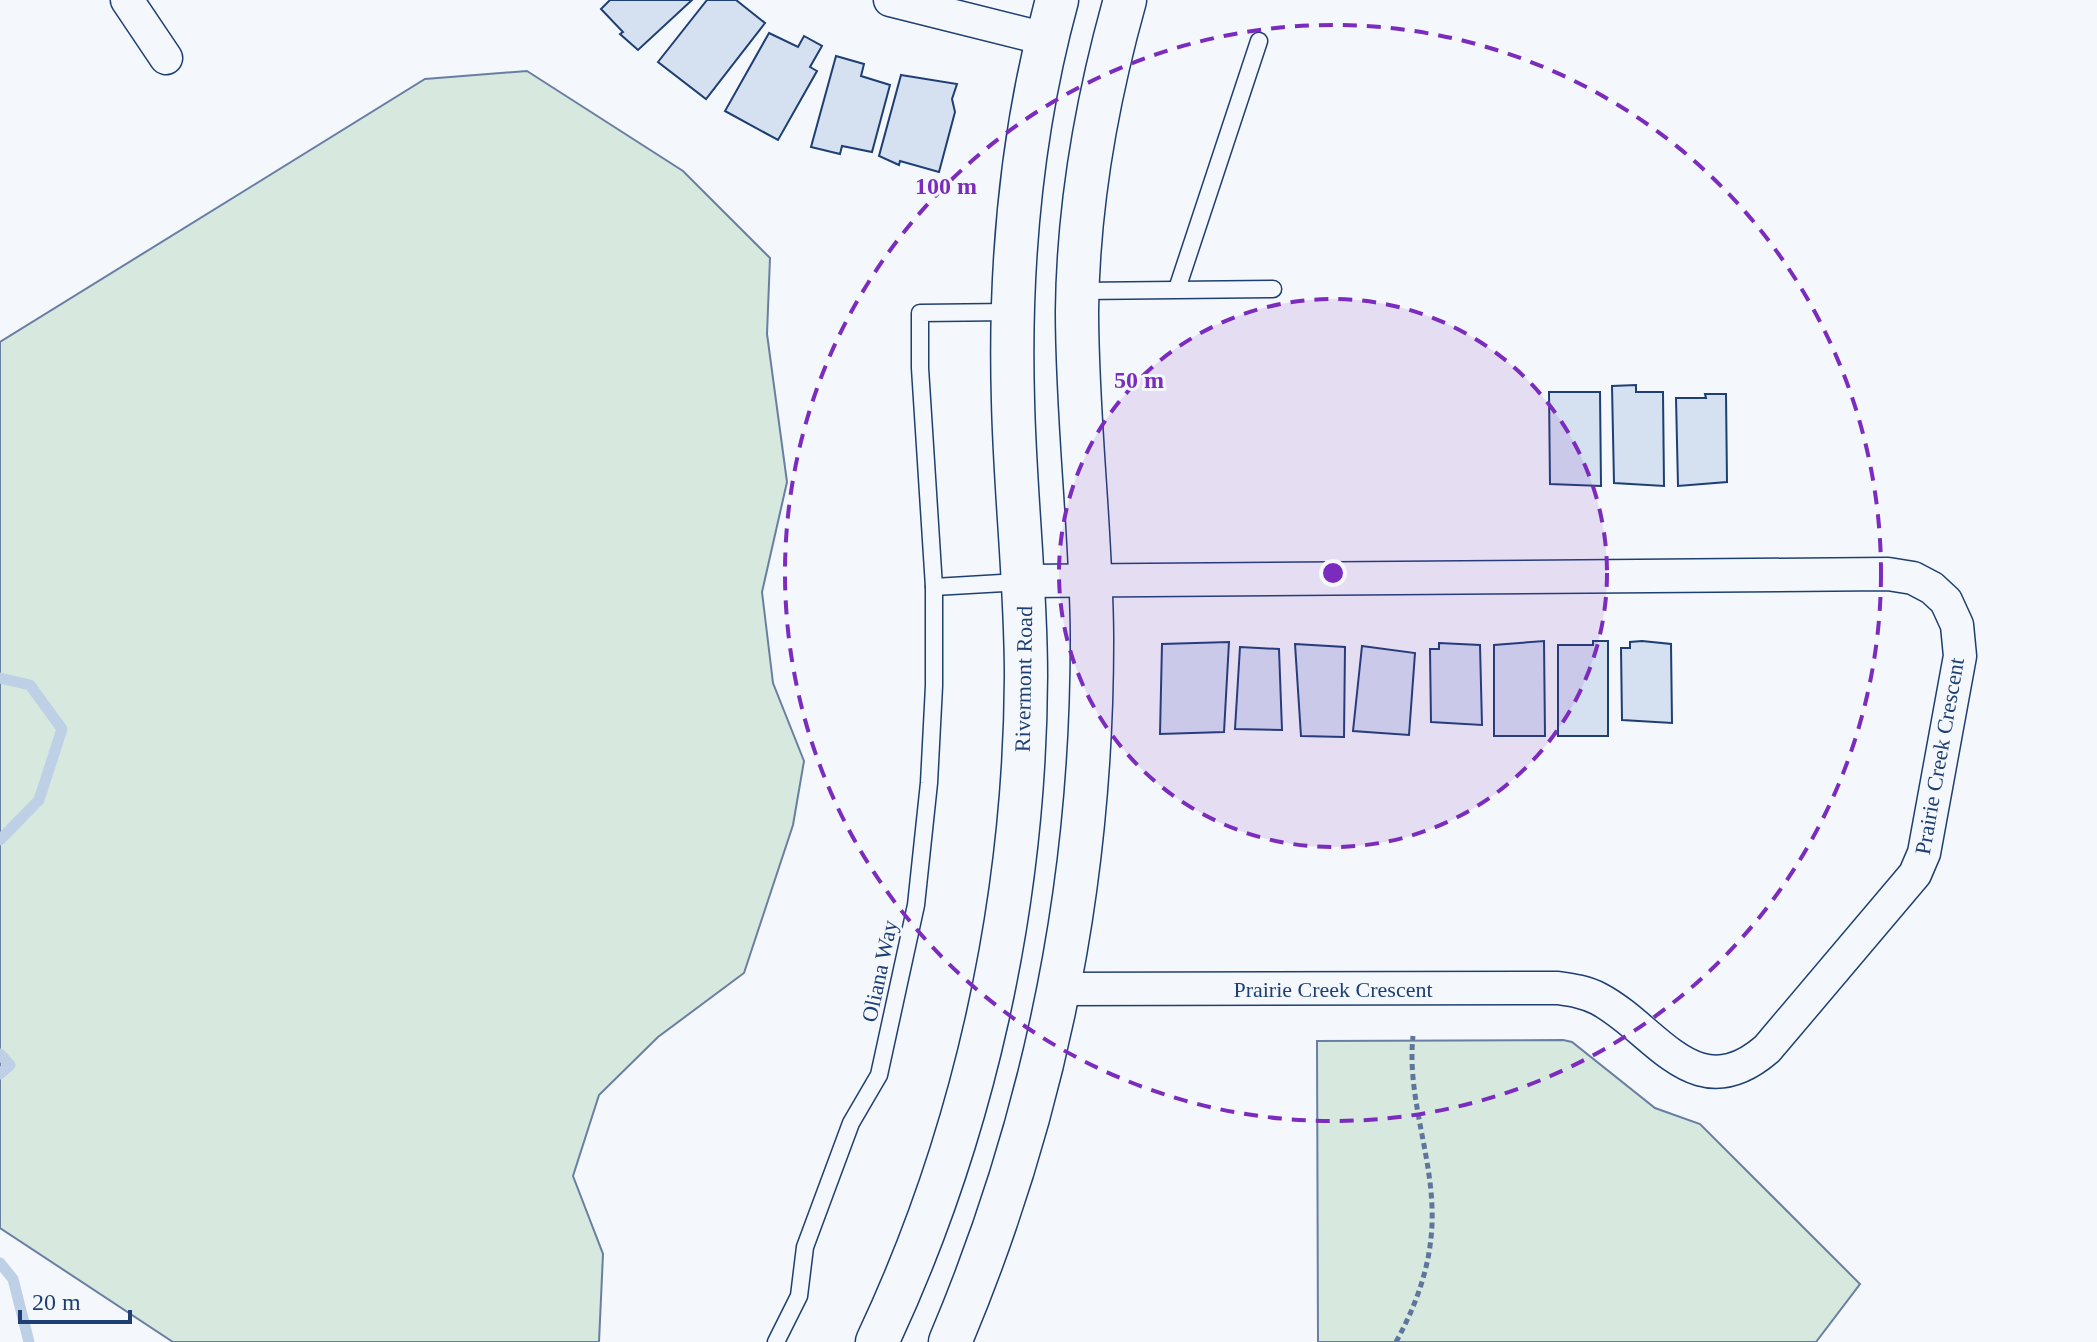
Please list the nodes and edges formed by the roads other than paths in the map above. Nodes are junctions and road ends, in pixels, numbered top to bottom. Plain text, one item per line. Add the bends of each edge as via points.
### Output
1 (127, 0) edge
2 (890, 0) edge
3 (1125, 0) edge
4 (1052, 19) edge
5 (1259, 41) dead end
6 (166, 58) dead end
7 (1177, 289) junction
8 (1273, 289) dead end
9 (1078, 291) junction
10 (1012, 312) junction
11 (1090, 580) junction
12 (1024, 581) junction
13 (934, 587) junction
14 (1060, 989) junction
15 (776, 1342) edge
16 (877, 1342) edge
17 (950, 1342) edge

1 - 6 street
2 - 4 street
3 - 9 street via 1094,139
4 - 10 street, Rivermont Road via 1026,137
5 - 7 lane
7 - 8 lane
7 - 9 lane
9 - 11 street
10 - 12 street, Rivermont Road
10 - 13 lane, Oliana Way via 920,313
11 - 12 street, Prairie Creek Crescent
11 - 14 street via 1086,804
11 - 14 street, Prairie Creek Crescent via 1888,574 1913,578 1946,601 1957,625 1960,656 1932,822 1915,874 1767,1049 1736,1069 1692,1069 1597,998 1558,988
12 - 13 lane
12 - 16 street, Rivermont Road via 1020,790 997,965 957,1130 923,1233
13 - 15 lane, Oliana Way via 929,783 912,921 879,1075 851,1123 805,1247 799,1296
14 - 17 street via 1010,1182

